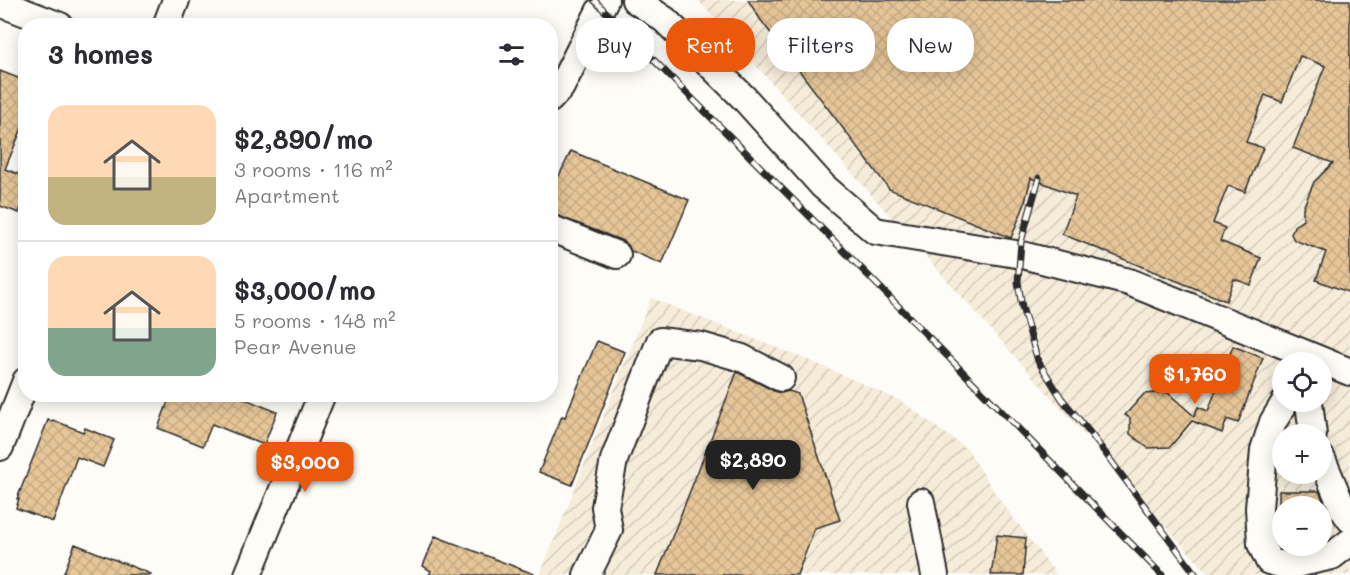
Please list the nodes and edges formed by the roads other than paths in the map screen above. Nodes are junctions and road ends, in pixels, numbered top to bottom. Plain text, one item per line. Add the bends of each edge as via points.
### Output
1 (176, 0) edge
2 (605, 0) edge
3 (635, 0) edge
4 (0, 3) edge
5 (39, 18) edge
6 (169, 18) edge
7 (558, 90) edge
8 (558, 231) edge
9 (617, 255) dead end
10 (1290, 352) edge
11 (1332, 367) edge
12 (1350, 372) edge
13 (781, 378) dead end
14 (18, 401) edge
15 (319, 402) edge
16 (1279, 412) edge
17 (0, 447) edge
18 (1332, 483) edge
19 (921, 502) dead end
20 (1350, 519) edge
21 (1350, 542) edge
22 (248, 575) edge
23 (587, 575) edge
24 (935, 575) edge

1 - 6 street
2 - 7 street
3 - 10 street via 664,20 744,98 823,186 875,231 1022,255 1129,282
4 - 5 street
8 - 9 street
11 - 12 street
13 - 23 street via 742,358 701,346 660,341 614,460 605,507 609,530
14 - 17 street
15 - 22 street
16 - 21 street via 1264,450 1259,508 1261,544 1269,561 1287,566 1332,556
18 - 20 street
19 - 24 street

